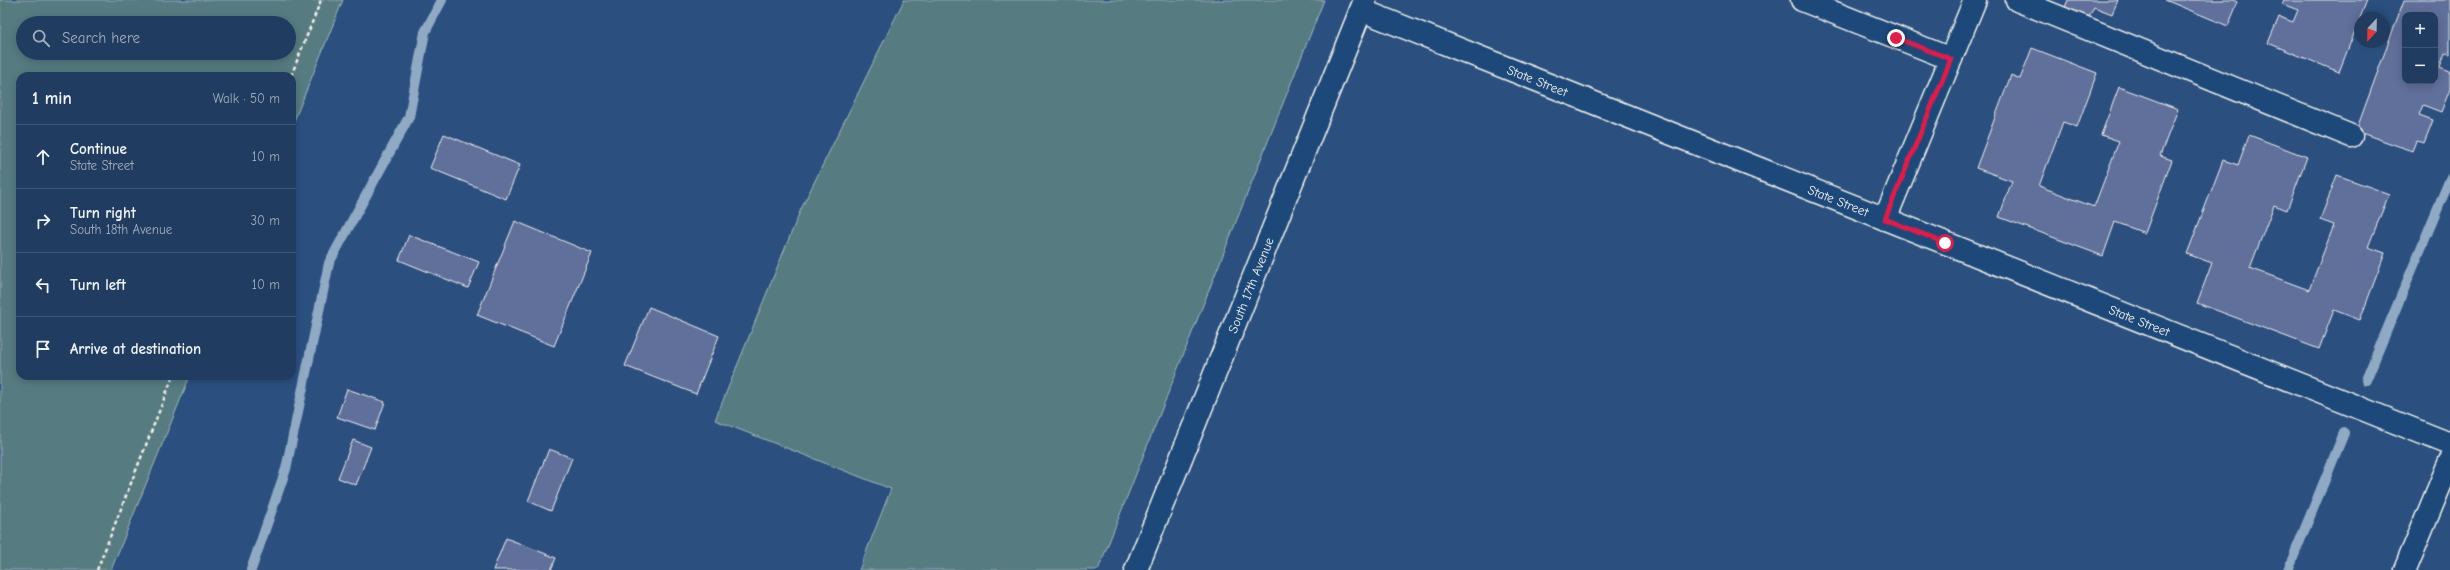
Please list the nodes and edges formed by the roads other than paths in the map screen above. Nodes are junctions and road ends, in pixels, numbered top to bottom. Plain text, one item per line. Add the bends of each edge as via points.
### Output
1 (1802, 0) edge
2 (1975, 0) edge
3 (2017, 0) edge
4 (1363, 5) edge
5 (1951, 59) junction
6 (2351, 136) dead end
7 (1885, 219) junction
8 (2450, 444) edge
9 (2450, 461) edge
10 (1136, 570) edge
11 (2405, 570) edge

1 - 5 street
2 - 5 street
3 - 6 street
4 - 7 street, State Street
4 - 10 street, South 17th Avenue
5 - 7 street
7 - 8 street, State Street
9 - 11 street

